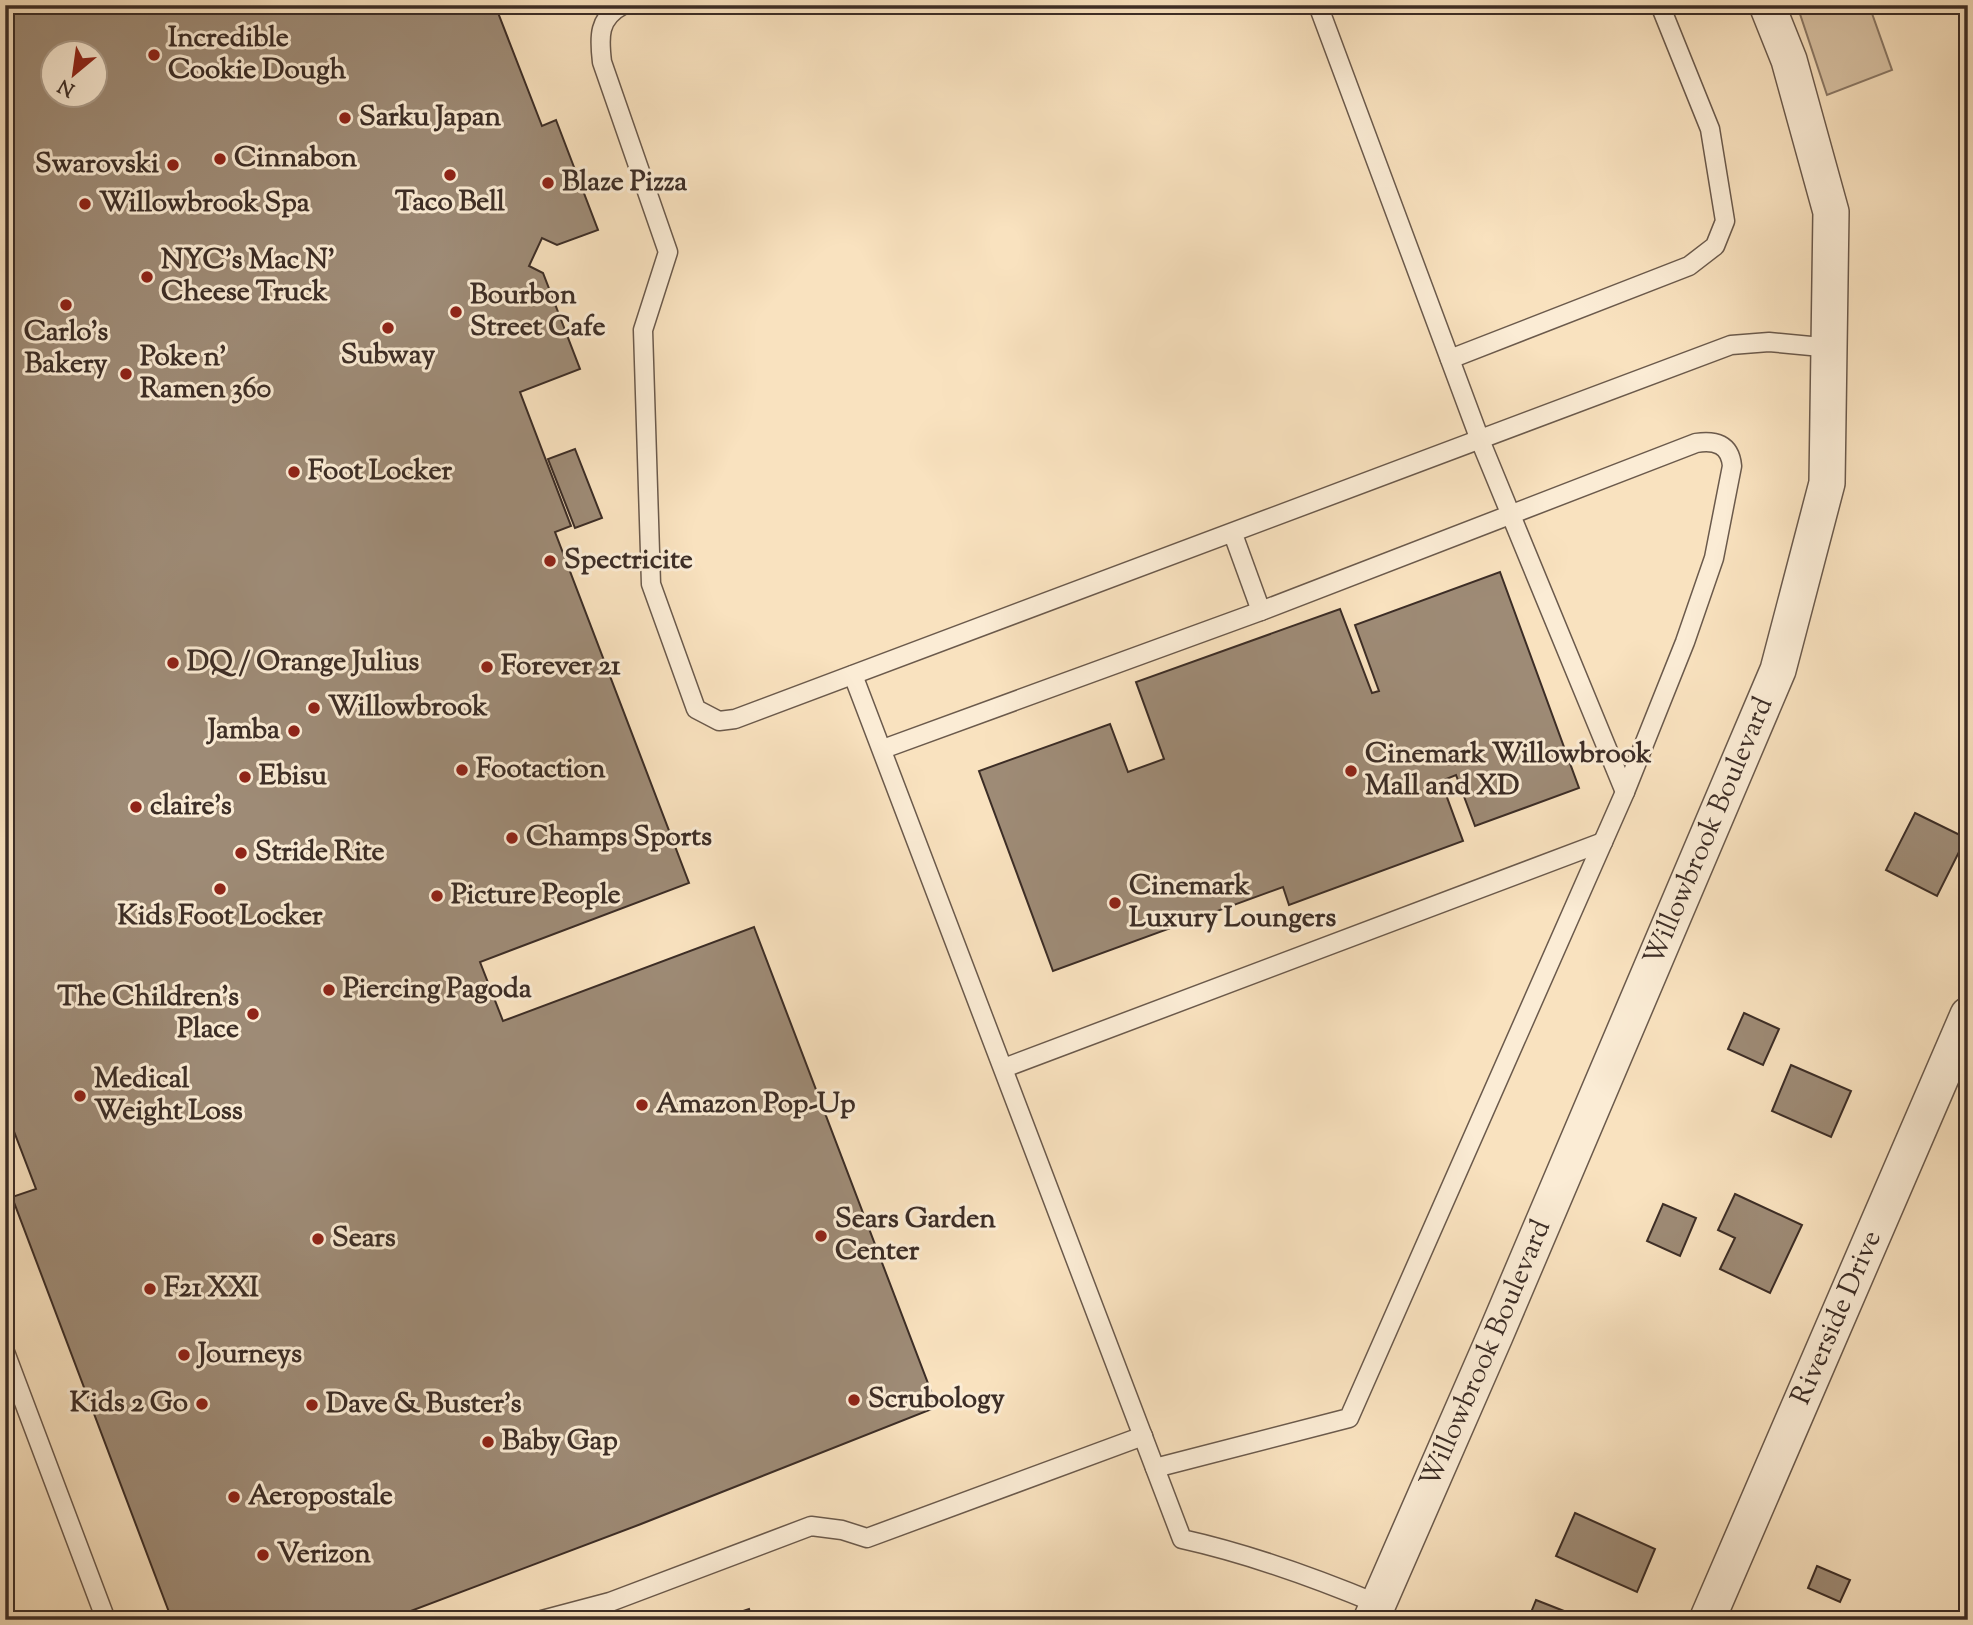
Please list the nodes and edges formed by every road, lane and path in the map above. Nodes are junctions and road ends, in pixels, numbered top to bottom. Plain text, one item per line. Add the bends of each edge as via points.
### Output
1 (623, 5) edge
2 (1318, 5) edge
3 (1660, 5) edge
4 (1767, 5) edge
5 (1832, 348) junction
6 (1450, 359) junction
7 (1480, 440) junction
8 (1510, 513) junction
9 (1233, 534) junction
10 (1261, 611) junction
11 (853, 675) junction
12 (883, 749) junction
13 (1625, 792) junction
14 (1603, 842) junction
15 (1968, 1015) edge
16 (1004, 1068) junction
17 (5, 1352) edge
18 (1143, 1436) junction
19 (1155, 1468) junction
20 (1374, 1612) edge
21 (106, 1620) edge
22 (542, 1620) edge
23 (1707, 1620) edge

1 - 11 lane via 606,18 601,29 601,62 668,252 643,330 651,584 696,709 706,716 719,721 735,719
2 - 6 lane
3 - 6 lane via 1710,129 1725,221 1715,246 1689,266
4 - 5 street, Willowbrook Boulevard via 1790,60 1831,212
5 - 7 lane via 1769,342 1731,345
5 - 20 street, Willowbrook Boulevard via 1828,483 1778,670
6 - 7 lane
7 - 8 lane
7 - 9 lane
8 - 10 lane
8 - 13 lane
8 - 13 lane via 1696,443 1722,445 1731,454 1714,558
9 - 10 lane
9 - 11 lane
10 - 12 lane
11 - 12 lane
12 - 16 lane
13 - 14 lane
14 - 16 lane
14 - 19 lane via 1349,1418
15 - 23 street, Riverside Drive
16 - 18 lane
17 - 21 lane
18 - 19 lane
18 - 22 lane via 867,1538 811,1526 610,1602
19 - 20 lane via 1182,1539 1300,1571

